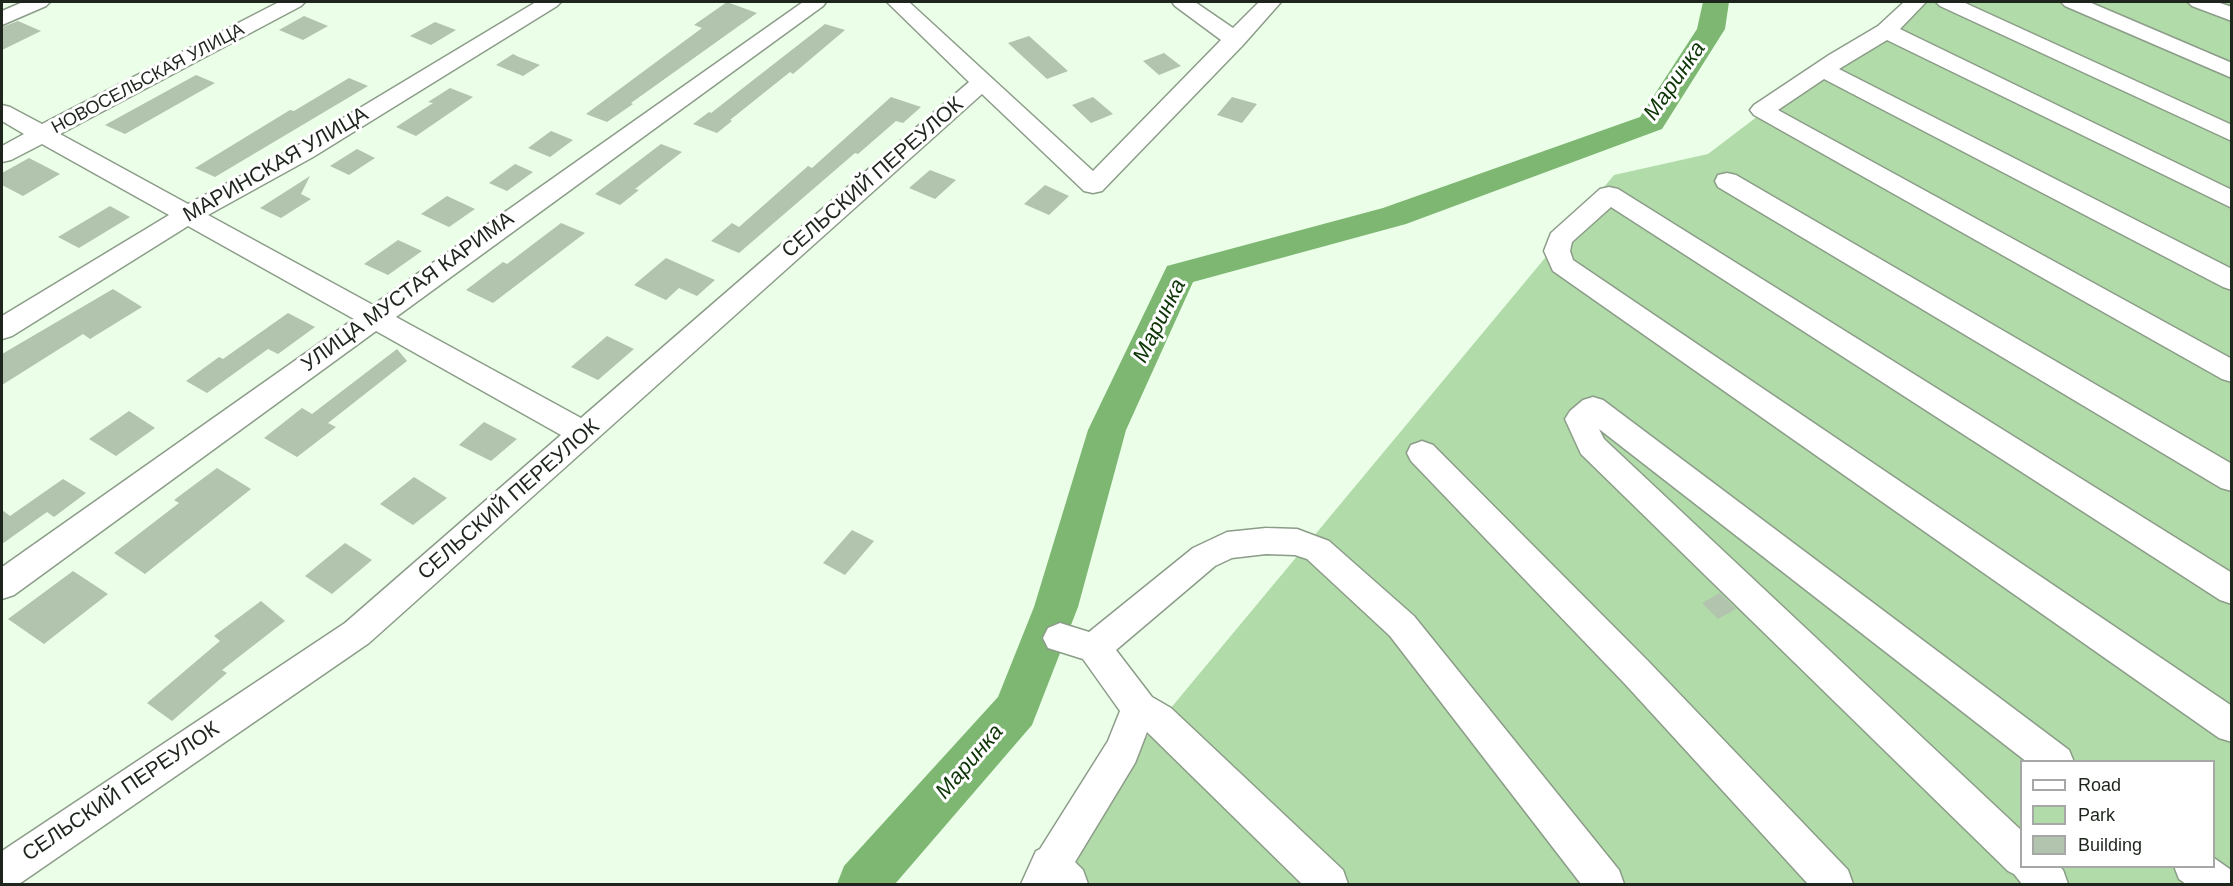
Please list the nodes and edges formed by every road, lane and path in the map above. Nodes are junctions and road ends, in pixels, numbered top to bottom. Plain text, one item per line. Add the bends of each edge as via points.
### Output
1 (39, 2) edge
2 (294, 2) edge
3 (550, 2) edge
4 (816, 2) edge
5 (897, 2) edge
6 (1182, 2) edge
7 (1270, 2) edge
8 (1915, 2) edge
9 (1947, 2) edge
10 (2072, 2) edge
11 (2199, 2) edge
12 (2232, 15) edge
13 (2, 19) edge
14 (1886, 31) junction
15 (1235, 40) junction
16 (1823, 69) junction
17 (2232, 71) edge
18 (981, 83) junction
19 (2, 112) edge
20 (43, 134) junction
21 (2232, 134) edge
22 (2, 155) edge
23 (1727, 182) dead end
24 (2232, 200) edge
25 (188, 215) junction
26 (2232, 281) edge
27 (372, 318) junction
28 (2, 329) edge
29 (2232, 372) edge
30 (584, 434) junction
31 (1422, 453) dead end
32 (2232, 479) edge
33 (2, 585) edge
34 (2232, 590) edge
35 (1139, 708) junction
36 (2232, 726) edge
37 (2053, 760) edge
38 (2020, 856) edge
39 (2031, 868) edge
40 (2194, 868) edge
41 (2, 873) edge
42 (1053, 878) edge
43 (1329, 885) edge
44 (1605, 885) edge
45 (1833, 885) edge
46 (2049, 885) edge
47 (2217, 885) edge

1 - 13 street
2 - 20 street, НОВОСЕЛЬСКАЯ УЛИЦА
3 - 25 street, МАРИНСКАЯ УЛИЦА via 304,152
4 - 27 street, УЛИЦА МУСТАЯ КАРИМА
5 - 18 street, СЕЛЬСКИЙ ПЕРЕУЛОК
6 - 15 street
7 - 15 street
8 - 14 street
9 - 21 street
10 - 17 street
11 - 12 street
14 - 16 street
14 - 24 street
15 - 18 street, СЕЛЬСКИЙ ПЕРЕУЛОК via 1093,185
16 - 26 street
16 - 29 street via 1762,110
18 - 30 street, СЕЛЬСКИЙ ПЕРЕУЛОК
19 - 20 street
20 - 22 street, НОВОСЕЛЬСКАЯ УЛИЦА
20 - 25 street
23 - 32 street
25 - 27 street
25 - 28 street, МАРИНСКАЯ УЛИЦА
27 - 30 street
27 - 33 street, УЛИЦА МУСТАЯ КАРИМА
30 - 41 street, СЕЛЬСКИЙ ПЕРЕУЛОК via 357,633
31 - 45 street via 1637,673
34 - 36 street via 1609,195 1560,239 1557,251 1562,265
35 - 42 street via 1122,751
35 - 43 street via 1158,718
35 - 44 street via 1077,643 1227,544 1298,542 1318,550 1402,626
37 - 38 street via 1593,408 1580,419 1593,446
39 - 46 street
40 - 47 street

